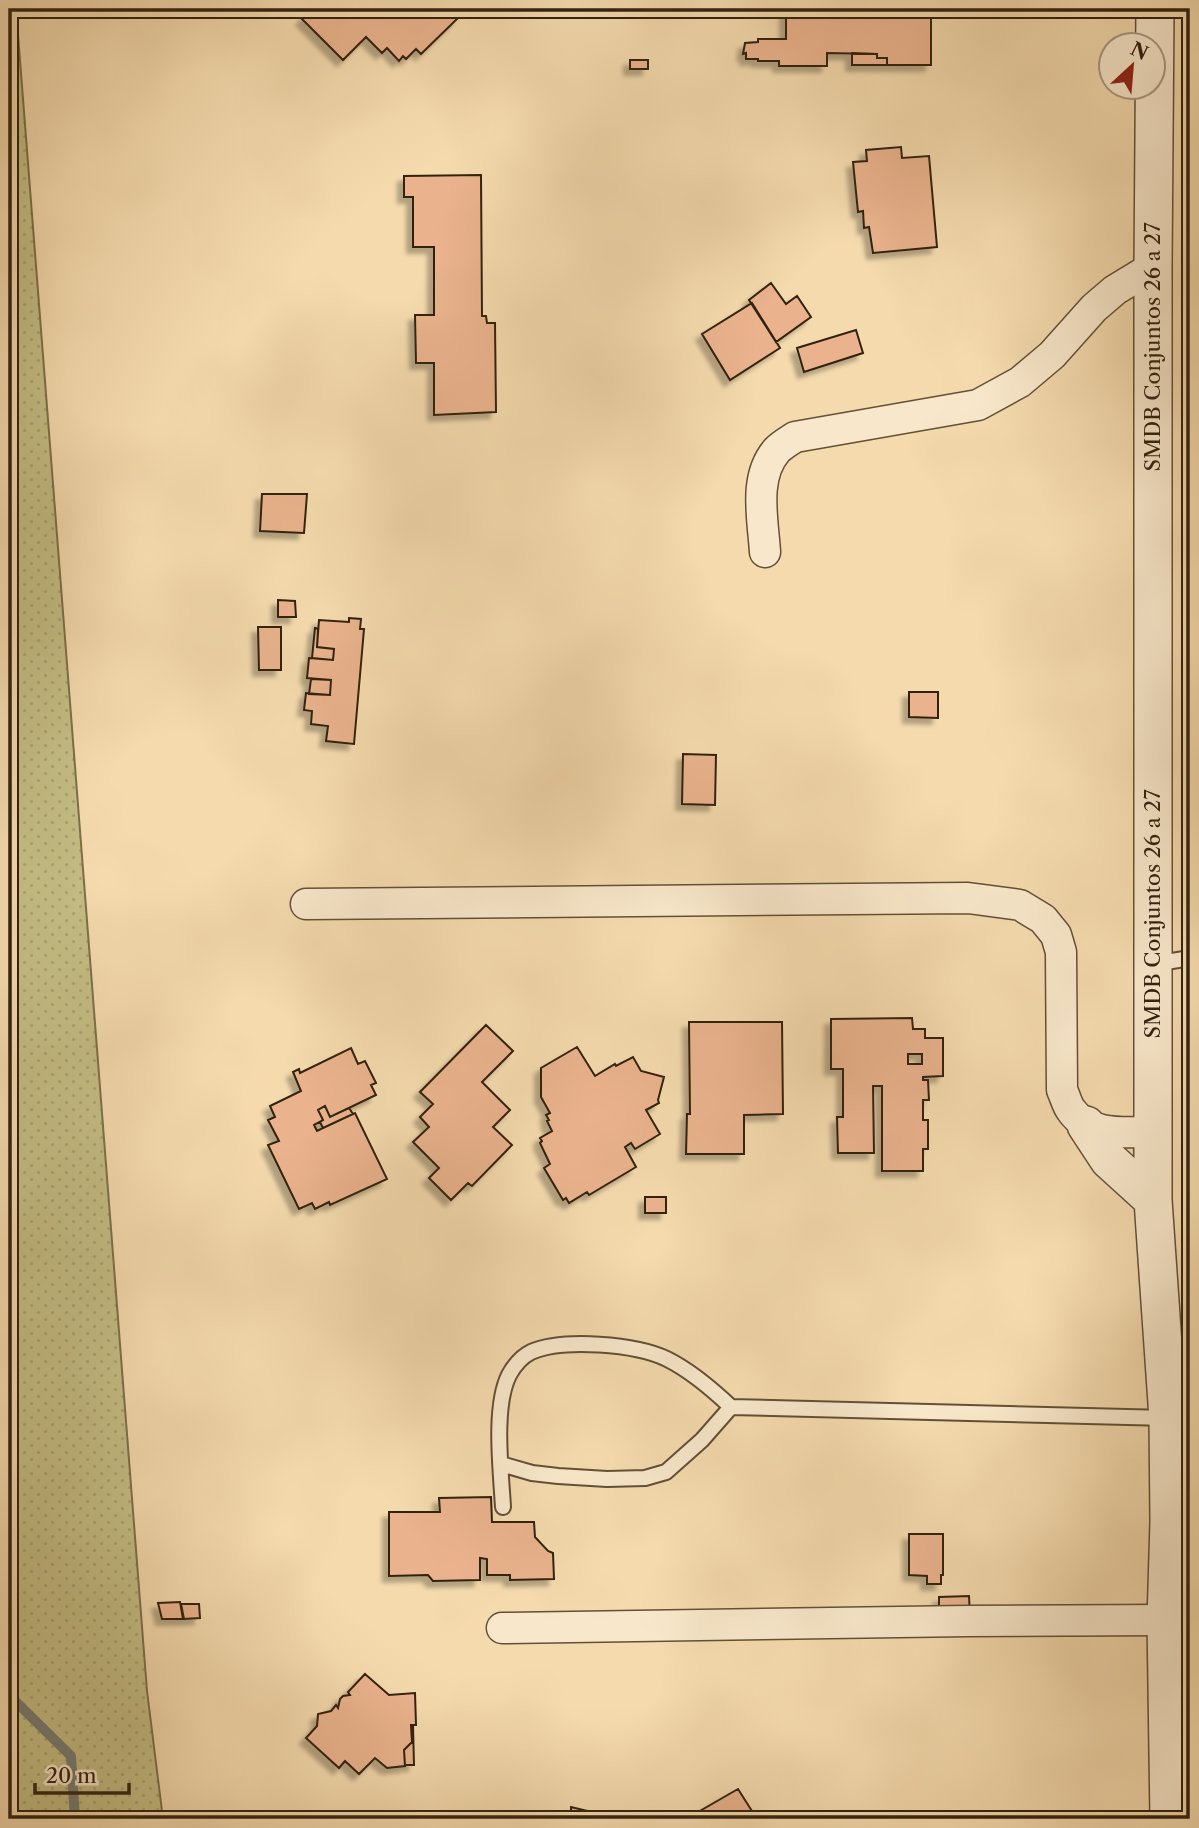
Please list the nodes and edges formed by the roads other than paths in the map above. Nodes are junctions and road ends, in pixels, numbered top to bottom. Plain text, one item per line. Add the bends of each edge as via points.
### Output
1 (1155, 9) edge
2 (1153, 267) junction
3 (765, 552) dead end
4 (306, 904) dead end
5 (1190, 958) edge
6 (1153, 964) junction
7 (1086, 1125) junction
8 (1153, 1132) junction
9 (1153, 1200) junction
10 (731, 1407) junction
11 (1168, 1418) junction
12 (501, 1464) junction
13 (503, 1507) dead end
14 (1180, 1523) edge
15 (1166, 1620) junction
16 (502, 1628) dead end
17 (1169, 1819) edge

1 - 2 street, SMDB Conjuntos 26 a 27
2 - 3 street via 1094,308 1052,355 1020,382 978,405 795,437 778,450 764,471
2 - 6 street, SMDB Conjuntos 26 a 27
4 - 7 street via 968,898 1020,905 1043,919 1056,935 1061,952 1062,1090 1070,1110
5 - 6 lane
6 - 8 street, SMDB Conjuntos 26 a 27
7 - 8 street via 1107,1132
7 - 9 street via 1110,1160
8 - 9 street, SMDB Conjuntos 26 a 27
9 - 11 street, SMDB Conjuntos 26 a 27
10 - 11 lane
10 - 12 lane via 666,1472 645,1478 558,1476
10 - 12 lane via 689,1372 646,1352 597,1344 551,1347 517,1362 508,1377 500,1423
11 - 14 street, SMDB Conjuntos 26 a 27
12 - 13 lane
14 - 15 street, SMDB Conjuntos 26 a 27
15 - 16 street
15 - 17 street, SMDB Conjuntos 26 a 27

